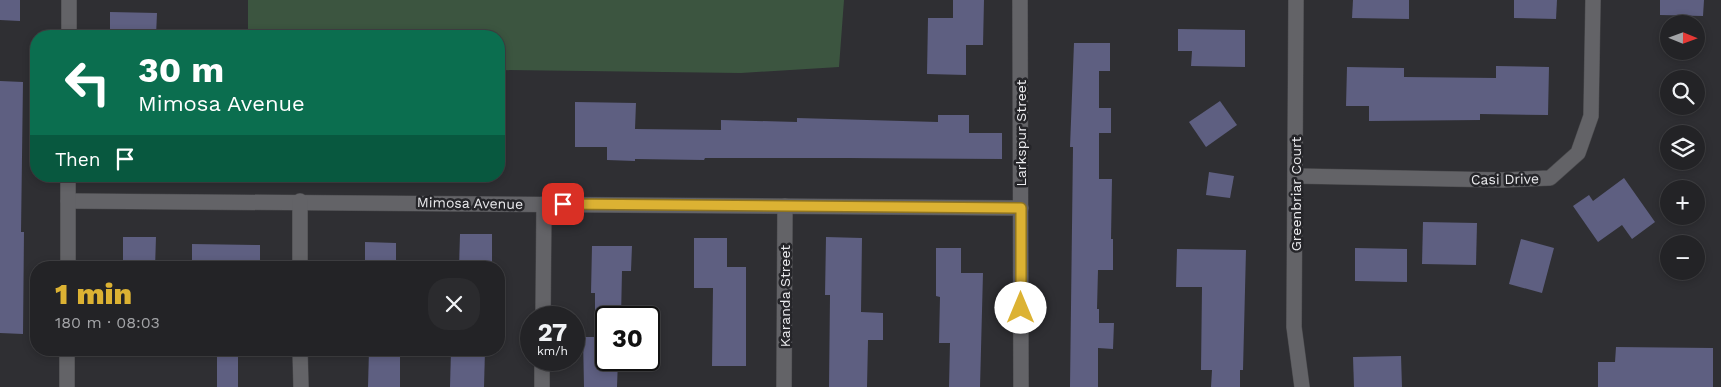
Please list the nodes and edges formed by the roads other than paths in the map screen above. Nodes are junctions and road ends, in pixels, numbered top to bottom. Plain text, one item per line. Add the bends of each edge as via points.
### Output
1 (69, 0) edge
2 (1020, 0) edge
3 (1296, 0) edge
4 (1593, 0) edge
5 (69, 30) edge
6 (1296, 176) junction
7 (68, 182) edge
8 (68, 201) junction
9 (300, 201) junction
10 (544, 204) junction
11 (786, 206) junction
12 (1021, 208) junction
13 (68, 261) edge
14 (300, 261) edge
15 (543, 306) edge
16 (67, 356) edge
17 (300, 356) edge
18 (542, 371) edge
19 (67, 387) edge
20 (300, 387) edge
21 (542, 387) edge
22 (784, 387) edge
23 (1021, 387) edge
24 (1302, 387) edge

1 - 5 street
2 - 12 street, Larkspur Street
3 - 6 street, Greenbriar Court
4 - 6 street, Casi Drive via 1591,116 1578,153 1550,178
6 - 24 street, Greenbriar Court via 1294,327
7 - 8 street
8 - 9 street, Mimosa Avenue
8 - 13 street
9 - 10 street, Mimosa Avenue
9 - 14 street
10 - 11 street, Mimosa Avenue
10 - 15 street
11 - 12 street, Mimosa Avenue
11 - 22 street, Karanda Street
12 - 23 street, Larkspur Street
16 - 19 street
17 - 20 street
18 - 21 street

